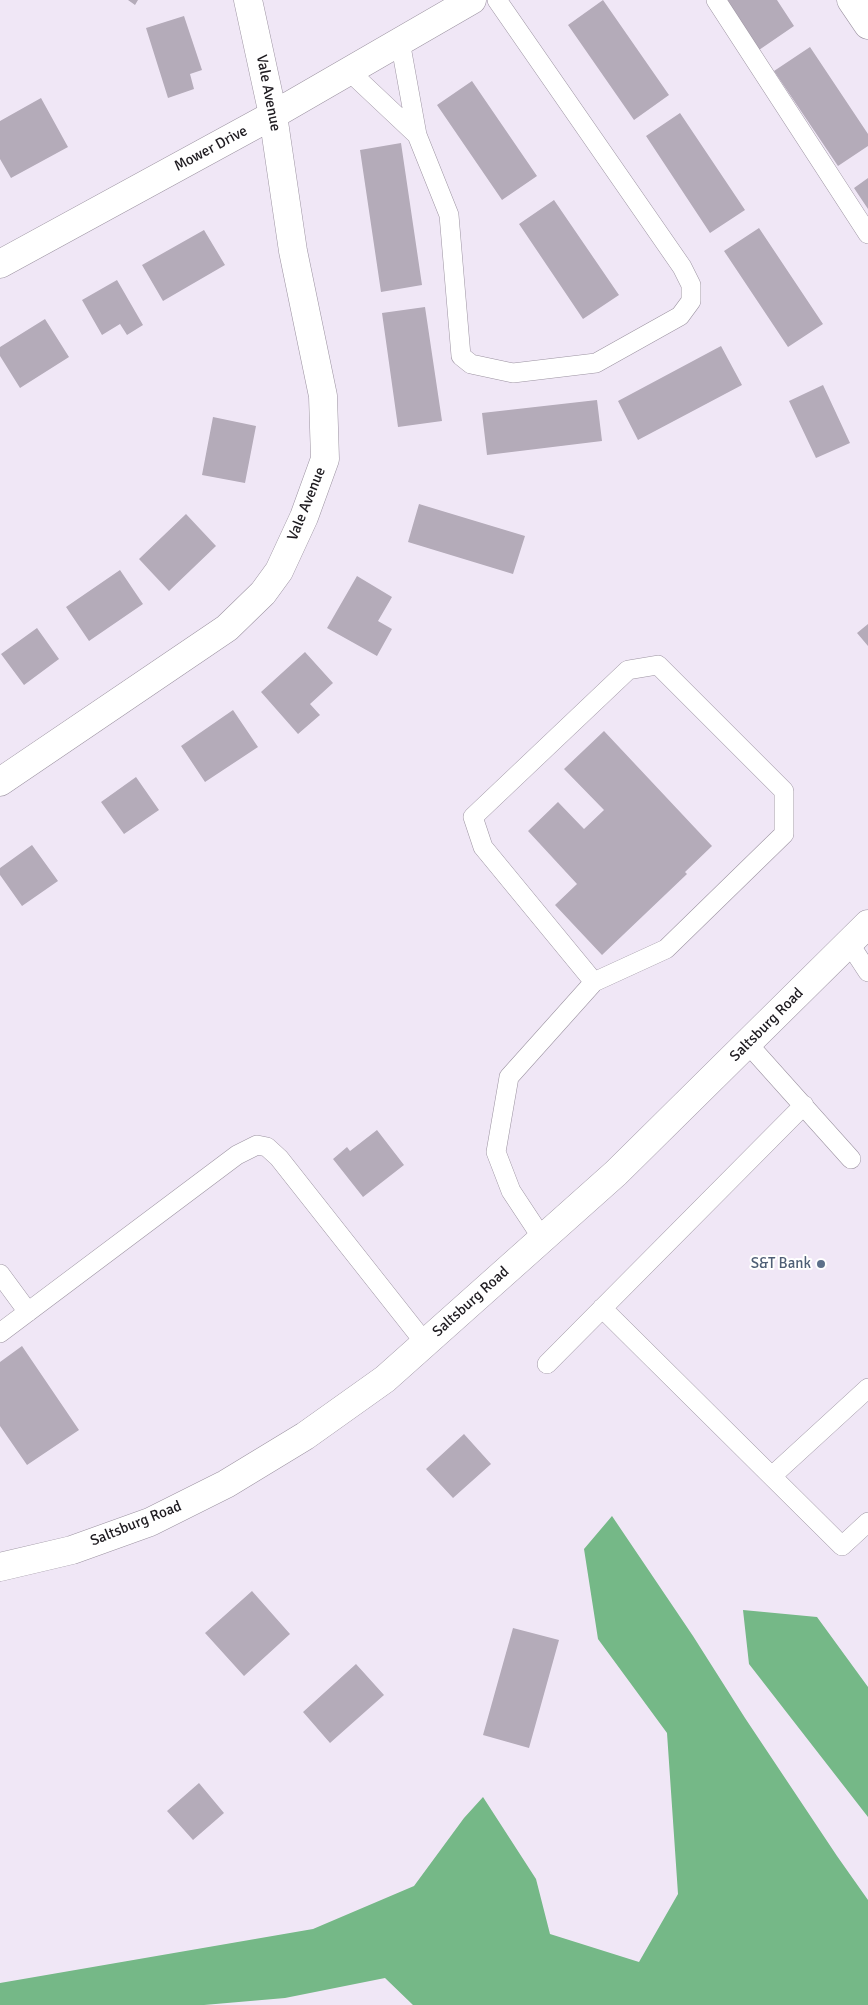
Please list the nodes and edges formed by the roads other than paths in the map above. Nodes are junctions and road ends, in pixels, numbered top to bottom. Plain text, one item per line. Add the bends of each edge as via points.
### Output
1 (248, 0) edge
2 (472, 0) edge
3 (497, 0) edge
4 (716, 0) edge
5 (850, 0) edge
6 (868, 25) edge
7 (400, 41) junction
8 (349, 71) junction
9 (273, 115) junction
10 (417, 135) junction
11 (868, 234) edge
12 (0, 264) edge
13 (0, 782) edge
14 (868, 924) edge
15 (849, 943) junction
16 (868, 972) edge
17 (594, 982) junction
18 (748, 1044) junction
19 (804, 1105) junction
20 (851, 1159) dead end
21 (542, 1238) junction
22 (0, 1274) edge
23 (602, 1308) junction
24 (28, 1312) junction
25 (0, 1333) edge
26 (426, 1343) junction
27 (546, 1364) dead end
28 (868, 1388) edge
29 (772, 1476) junction
30 (868, 1522) edge
31 (0, 1567) edge

1 - 9 street, Vale Avenue
2 - 7 street, Mower Drive
3 - 10 lane via 682,267 691,285 690,302 680,316 596,363 513,373 471,364 461,356 449,215
4 - 11 lane
5 - 6 street
7 - 8 street, Mower Drive
7 - 10 lane
8 - 9 street, Mower Drive
8 - 10 lane
9 - 12 street, Mower Drive
9 - 13 street, Vale Avenue via 293,251 323,396 325,459 304,516 279,571 263,593 227,628
14 - 15 street, Saltsburg Road
15 - 16 lane
15 - 18 street, Saltsburg Road
17 - 17 lane via 666,949 784,834 784,791 658,665 628,670 473,817 483,847
17 - 21 lane via 509,1077 496,1152 512,1191
18 - 19 lane
18 - 21 street, Saltsburg Road via 616,1173
19 - 20 lane
19 - 23 lane
21 - 26 street, Saltsburg Road
22 - 24 lane
23 - 27 lane
23 - 29 lane
24 - 25 lane
24 - 26 lane via 237,1155 257,1145 267,1147 279,1158
26 - 31 street, Saltsburg Road via 377,1385 305,1436 226,1484 150,1522 72,1550
28 - 29 lane
29 - 30 lane via 842,1546

